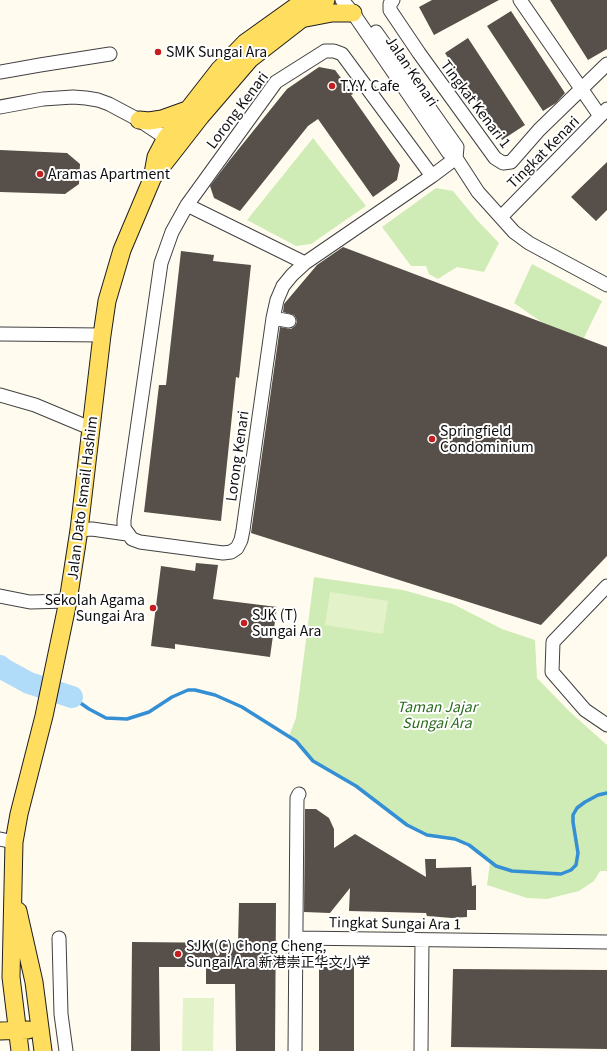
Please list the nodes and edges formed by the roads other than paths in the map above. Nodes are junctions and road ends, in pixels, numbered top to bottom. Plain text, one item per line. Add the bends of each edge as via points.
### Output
1 (305, 0) edge
2 (326, 0) edge
3 (342, 0) edge
4 (393, 0) edge
5 (520, 0) edge
6 (357, 5) edge
7 (299, 20) junction
8 (110, 54) dead end
9 (607, 64) edge
10 (0, 72) edge
11 (581, 90) junction
12 (0, 107) edge
13 (188, 110) junction
14 (604, 113) edge
15 (139, 120) junction
16 (173, 144) junction
17 (456, 158) junction
18 (432, 176) junction
19 (187, 205) junction
20 (501, 217) junction
21 (305, 263) junction
22 (607, 285) edge
23 (273, 318) junction
24 (289, 321) dead end
25 (0, 334) edge
26 (102, 335) junction
27 (0, 395) edge
28 (90, 428) junction
29 (78, 530) junction
30 (127, 534) junction
31 (607, 586) edge
32 (0, 596) edge
33 (68, 601) junction
34 (607, 725) edge
35 (299, 794) dead end
36 (7, 840) edge
37 (12, 892) junction
38 (59, 938) dead end
39 (296, 938) junction
40 (422, 940) junction
41 (607, 942) edge
42 (11, 977) junction
43 (0, 1000) edge
44 (17, 1030) junction
45 (41, 1030) junction
46 (0, 1031) edge
47 (20, 1051) edge
48 (44, 1051) edge
49 (66, 1051) edge
50 (294, 1051) edge
51 (421, 1051) edge

1 - 13 main road, Jalan Dato Ismail Hashim via 245,43 219,70
2 - 7 main road, Jalan Dato Ismail Hashim
3 - 6 street, Jalan Kenari
4 - 11 street, Tingkat Kenari 1 via 390,10 500,162 511,162 539,130
5 - 11 street
6 - 7 main road
6 - 17 street, Jalan Kenari via 448,152
7 - 16 main road, Jalan Dato Ismail Hashim via 250,59
8 - 10 street
9 - 11 street, Tingkat Kenari 1
11 - 14 street
12 - 15 street via 44,99 86,98 109,104
13 - 15 main road via 162,119
13 - 16 main road, Jalan Dato Ismail Hashim
14 - 20 street, Tingkat Kenari
15 - 16 street
16 - 26 main road, Jalan Dato Ismail Hashim via 156,157 152,179 122,250 107,301
17 - 18 street, Lorong Kenari
17 - 20 street, Jalan Kenari via 478,192
18 - 19 street, Lorong Kenari via 342,54 325,51 276,82
18 - 21 street, Lorong Kenari
19 - 21 street
19 - 30 street, Lorong Kenari via 172,232 161,263 124,520
20 - 22 street, Jalan Kenari via 528,243
21 - 23 street, Lorong Kenari via 283,286
23 - 24 street
23 - 30 street, Lorong Kenari via 243,530 237,548 223,553 140,542
25 - 26 street
26 - 28 main road, Jalan Dato Ismail Hashim
27 - 28 street via 35,405
28 - 29 main road, Jalan Dato Ismail Hashim
29 - 30 street, Lorong Kenari via 92,529
29 - 33 main road, Jalan Dato Ismail Hashim
31 - 34 street via 553,642 552,672 585,710
32 - 33 street via 30,602
33 - 36 main road, Jalan Dato Ismail Hashim via 44,716 19,814
35 - 39 street
36 - 37 main road, Jalan Dato Ismail Hashim
37 - 42 main road, Jalan Dato Ismail Hashim
37 - 45 main road, Jalan Dato Ismail Hashim via 32,974
38 - 49 street via 61,1014
39 - 40 street, Tingkat Sungai Ara 1
39 - 50 street
40 - 41 street, Tingkat Sungai Ara 1
40 - 51 street
42 - 43 main road
42 - 44 main road, Jalan Dato Ismail Hashim
44 - 45 main road
44 - 46 main road
44 - 47 main road, Jalan Dato Ismail Hashim
45 - 48 main road, Jalan Dato Ismail Hashim

